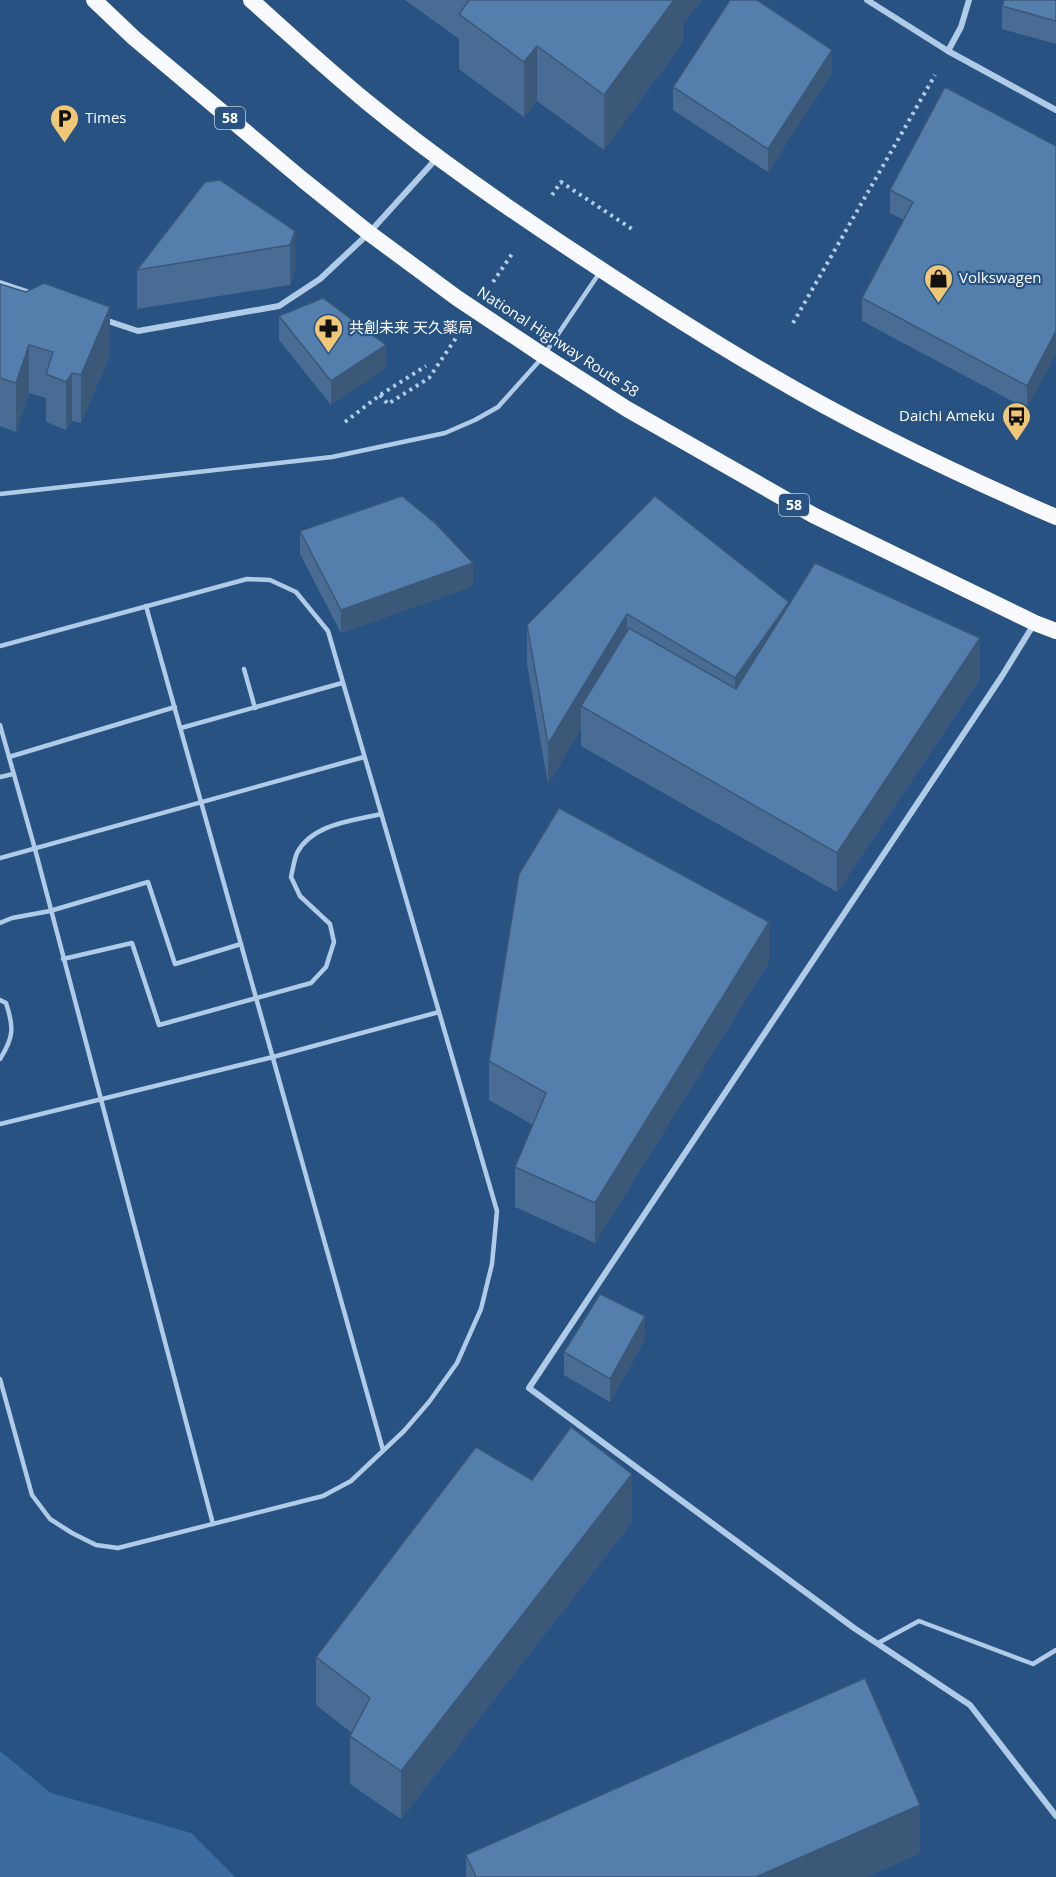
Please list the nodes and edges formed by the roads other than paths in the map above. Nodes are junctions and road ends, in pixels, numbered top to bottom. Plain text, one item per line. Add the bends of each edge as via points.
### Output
1 (94, 0) edge
2 (250, 0) edge
3 (867, 0) edge
4 (969, 0) edge
5 (948, 51) junction
6 (1056, 110) edge
7 (438, 157) junction
8 (369, 233) junction
9 (602, 270) junction
10 (0, 283) edge
11 (43, 298) edge
12 (96, 316) edge
13 (544, 356) junction
14 (0, 494) edge
15 (1056, 517) edge
16 (146, 606) junction
17 (1035, 623) junction
18 (1056, 632) edge
19 (0, 646) edge
20 (244, 669) dead end
21 (342, 683) junction
22 (175, 707) junction
23 (255, 708) junction
24 (0, 725) edge
25 (181, 728) junction
26 (9, 757) junction
27 (364, 757) junction
28 (13, 774) junction
29 (0, 777) edge
30 (202, 803) junction
31 (381, 814) junction
32 (35, 849) junction
33 (0, 858) edge
34 (50, 911) junction
35 (0, 923) edge
36 (241, 944) junction
37 (63, 959) junction
38 (256, 998) junction
39 (0, 1000) edge
40 (439, 1012) junction
41 (273, 1057) junction
42 (0, 1059) edge
43 (100, 1100) junction
44 (0, 1124) edge
45 (0, 1379) edge
46 (383, 1450) junction
47 (213, 1524) junction
48 (878, 1643) junction
49 (1056, 1650) edge
50 (1056, 1816) edge

1 - 8 highway, National Highway Route 58 / 58 via 134,38
2 - 7 highway via 367,102
3 - 5 street
4 - 5 street
5 - 6 street
7 - 8 street
7 - 9 highway
8 - 12 street via 320,279 279,306 138,331
8 - 13 highway, National Highway Route 58 / 58
9 - 13 lane
9 - 15 highway via 773,377 974,482
10 - 11 street
13 - 14 lane via 498,407 445,433 332,457
13 - 17 highway, National Highway Route 58 / 58 via 634,413 813,515
16 - 19 lane
16 - 21 lane via 247,579 270,580 296,592 328,631
16 - 22 lane
17 - 18 highway, National Highway Route 58 / 58
17 - 48 street via 529,1388
20 - 23 lane
21 - 23 lane
21 - 27 lane
22 - 25 lane
22 - 26 lane
23 - 25 lane
24 - 26 lane
25 - 30 lane
26 - 28 lane
27 - 30 lane
27 - 31 lane
28 - 29 lane
28 - 32 lane
30 - 32 lane
30 - 36 lane
31 - 38 lane via 332,825 312,836 297,853 291,877 300,896 330,924 334,942 326,967 311,983
31 - 40 lane
32 - 33 lane
32 - 34 lane
34 - 35 lane
34 - 36 lane via 148,882 175,964
34 - 37 lane
36 - 38 lane
37 - 38 lane via 132,944 159,1025
37 - 43 lane
38 - 41 lane
39 - 42 lane via 6,1003 12,1020 10,1043
40 - 41 lane
40 - 46 lane via 497,1211 492,1264 481,1309 457,1363 429,1402
41 - 43 lane
41 - 46 lane
43 - 44 lane
43 - 47 lane
45 - 47 lane via 32,1495 50,1519 96,1545 118,1548
46 - 47 lane via 351,1481 323,1496
48 - 49 lane via 919,1621 1033,1664
48 - 50 street via 970,1705

